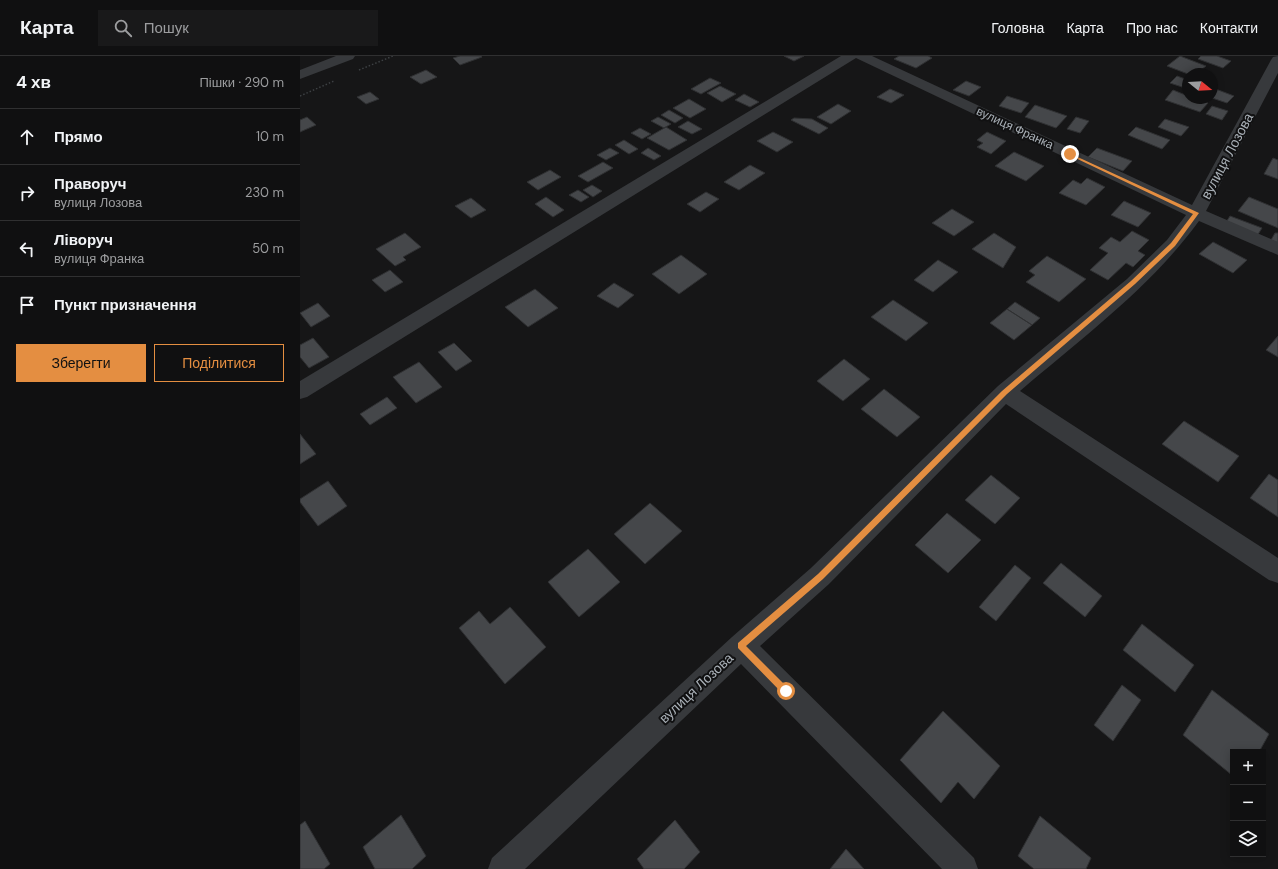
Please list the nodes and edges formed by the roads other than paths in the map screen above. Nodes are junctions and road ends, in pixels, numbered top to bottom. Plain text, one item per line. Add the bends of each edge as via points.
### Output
1 (348, 56) edge
2 (850, 56) edge
3 (861, 56) edge
4 (1278, 60) edge
5 (300, 76) edge
6 (1196, 213) junction
7 (1278, 249) edge
8 (300, 390) edge
9 (1005, 392) junction
10 (1278, 572) edge
11 (740, 646) junction
12 (503, 869) edge
13 (963, 869) edge

1 - 5 street
2 - 8 street
3 - 6 street, вулиця Франка
4 - 6 street, вулиця Лозова
6 - 7 street, вулиця Франка
6 - 9 street, вулиця Лозова via 1173,244 1133,283
9 - 10 street
9 - 11 street, вулиця Лозова via 820,576
11 - 12 street, вулиця Лозова
11 - 13 street

